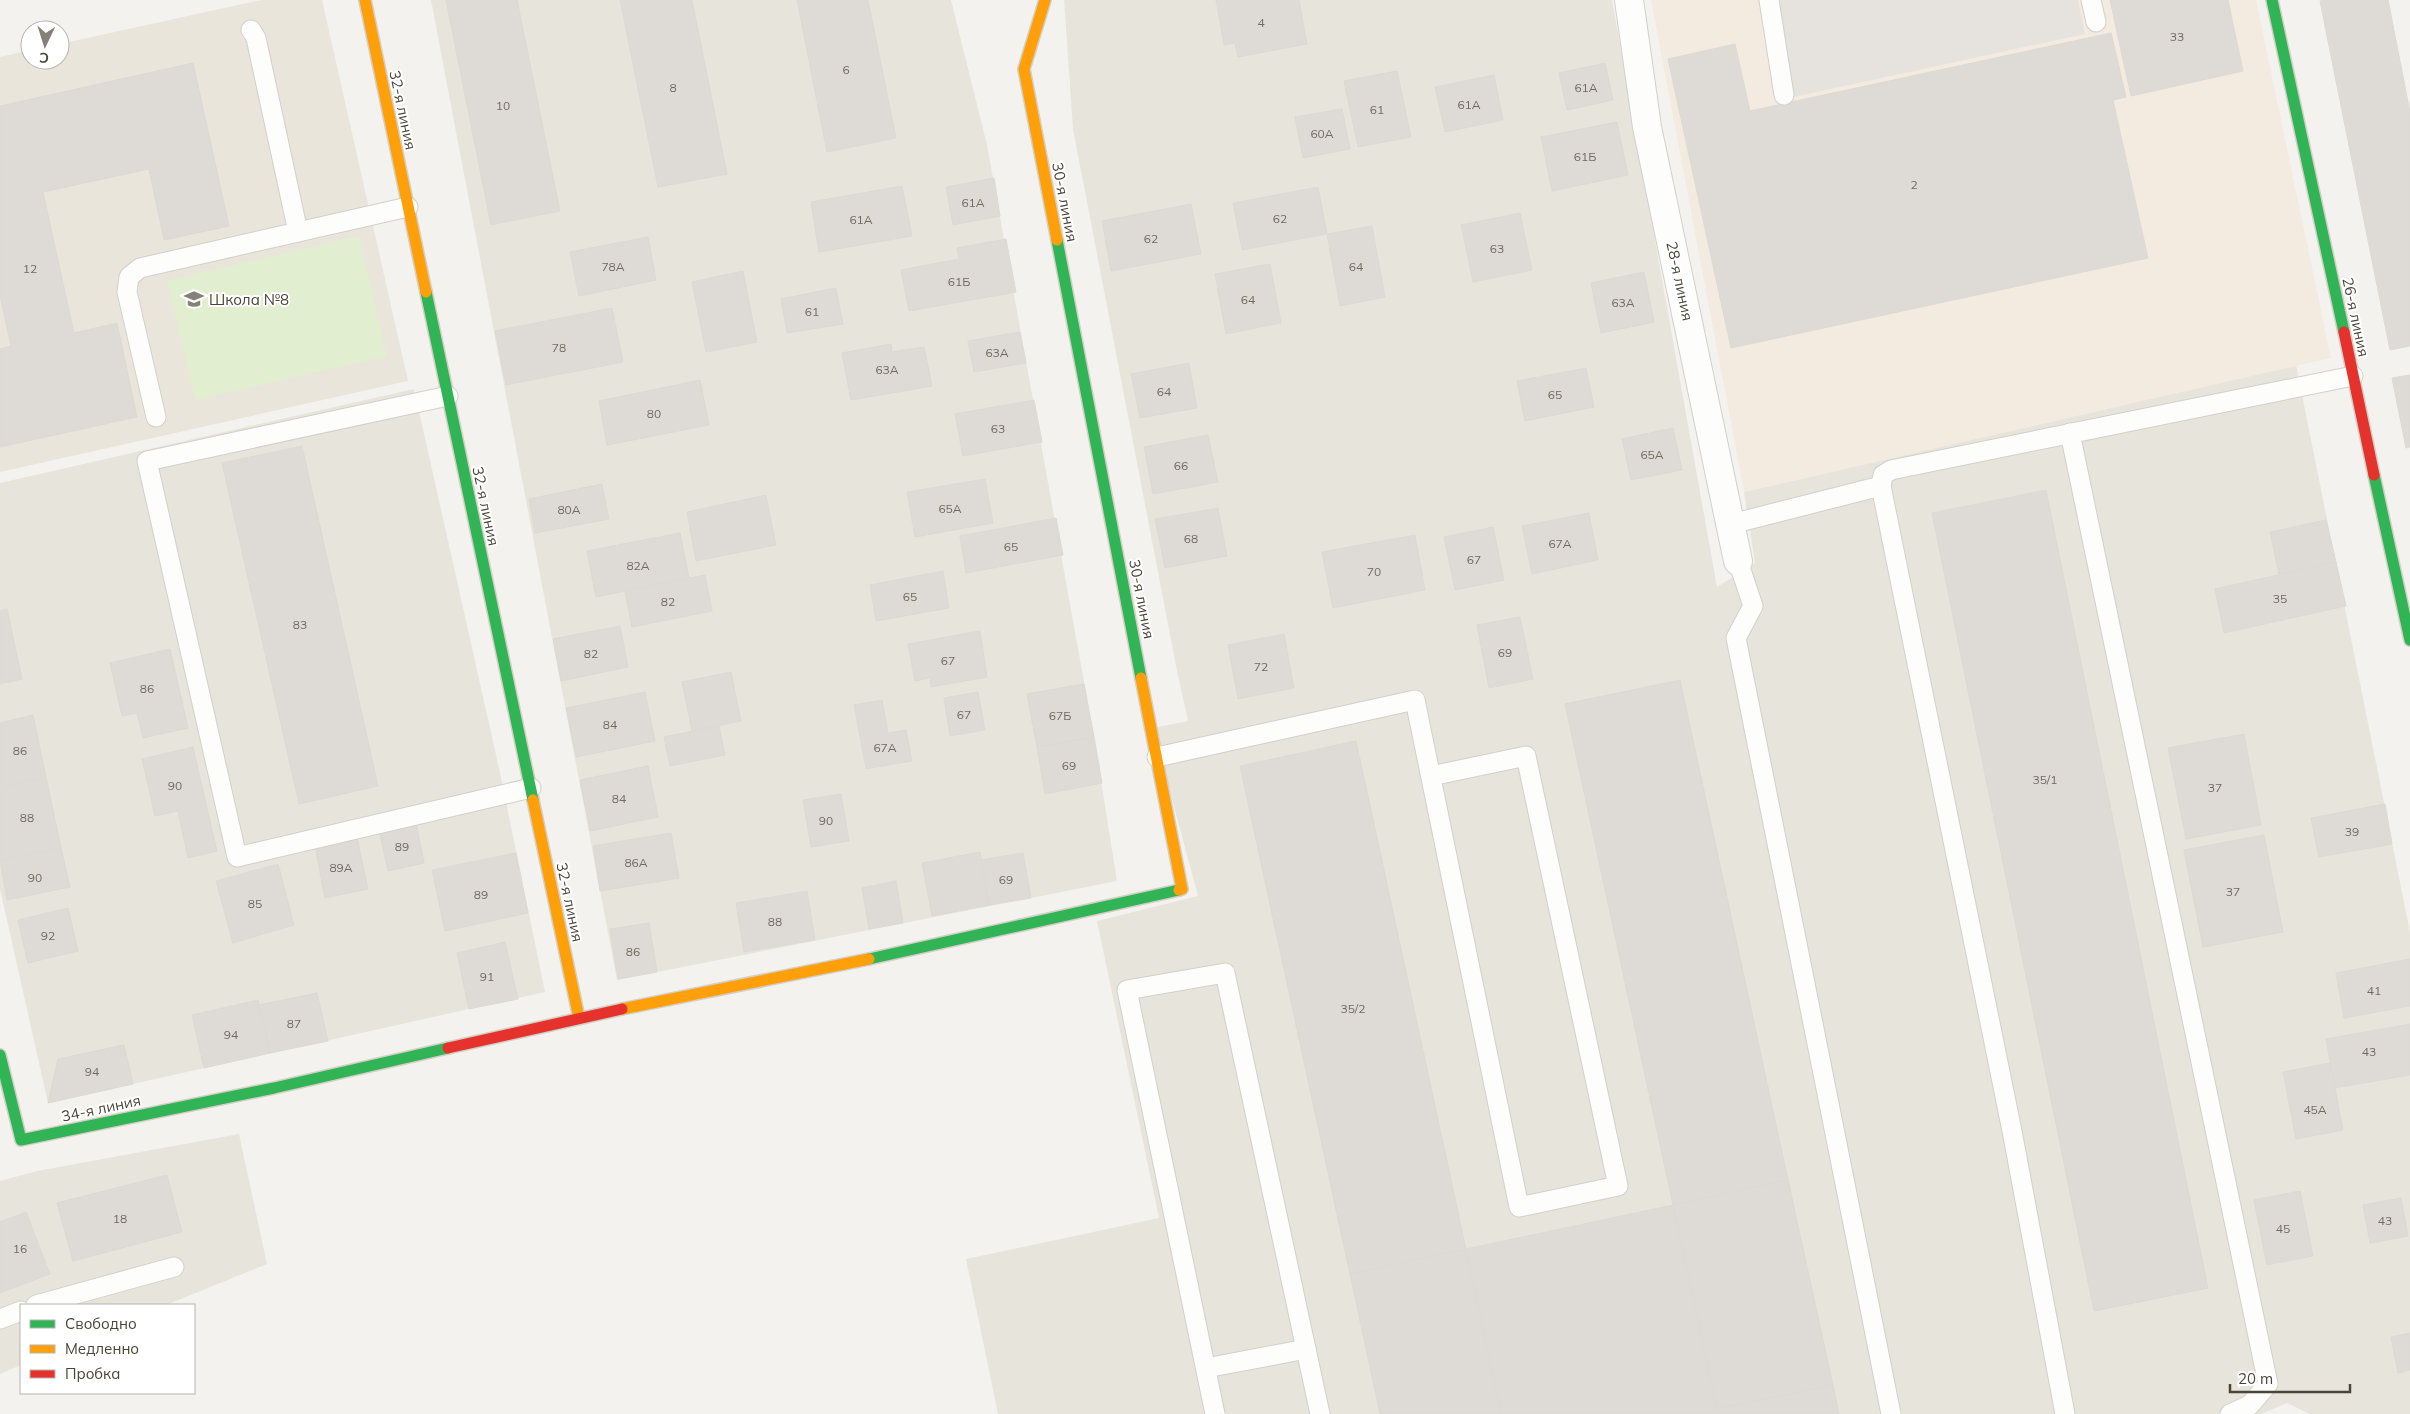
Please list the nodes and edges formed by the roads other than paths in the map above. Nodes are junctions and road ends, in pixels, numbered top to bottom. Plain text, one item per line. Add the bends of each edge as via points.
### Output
1 (365, 0) edge
2 (1046, 0) edge
3 (1629, 0) edge
4 (1768, 0) edge
5 (2091, 0) edge
6 (2272, 0) edge
7 (2096, 22) dead end
8 (250, 30) dead end
9 (1784, 95) dead end
10 (408, 207) junction
11 (298, 232) junction
12 (2353, 376) junction
13 (448, 396) junction
14 (156, 417) dead end
15 (2070, 434) junction
16 (1881, 486) junction
17 (1731, 524) junction
18 (1738, 561) joint
19 (2410, 640) edge
20 (1157, 757) junction
21 (1431, 776) junction
22 (531, 788) junction
23 (579, 1018) junction
24 (0, 1055) edge
25 (174, 1267) dead end
26 (40, 1304) edge
27 (20, 1311) edge
28 (0, 1319) edge
29 (1306, 1349) junction
30 (1206, 1368) junction
31 (1215, 1414) edge
32 (1320, 1414) edge
33 (1891, 1414) edge
34 (2065, 1414) edge
35 (2230, 1414) edge

1 - 10 street, 32-я линия
2 - 20 street, 30-я линия via 1024,69
3 - 17 street, 28-я линия via 1648,127
4 - 9 lane
5 - 7 lane
6 - 12 street, 26-я линия
8 - 11 lane via 256,38
10 - 11 lane
10 - 13 street, 32-я линия
11 - 14 lane via 140,268 130,277 127,292
12 - 15 lane
12 - 19 street, 26-я линия
13 - 22 street, 32-я линия
13 - 22 lane via 147,461 237,857
15 - 16 lane via 1891,470 1882,475
15 - 35 lane via 2268,1384 2250,1405
16 - 17 lane
16 - 34 lane via 2012,1131
17 - 18 street, 28-я линия
18 - 33 lane via 1753,606 1736,638
20 - 21 lane via 1415,700
20 - 23 street, 30-я линия via 1182,889 867,960
21 - 21 lane via 1519,1207 1618,1186 1526,756
22 - 23 street, 32-я линия
23 - 24 street, 34-я линия via 274,1088 21,1140
25 - 26 lane
27 - 28 lane
29 - 30 lane
29 - 30 lane via 1225,973 1127,990
29 - 32 lane
30 - 31 lane

